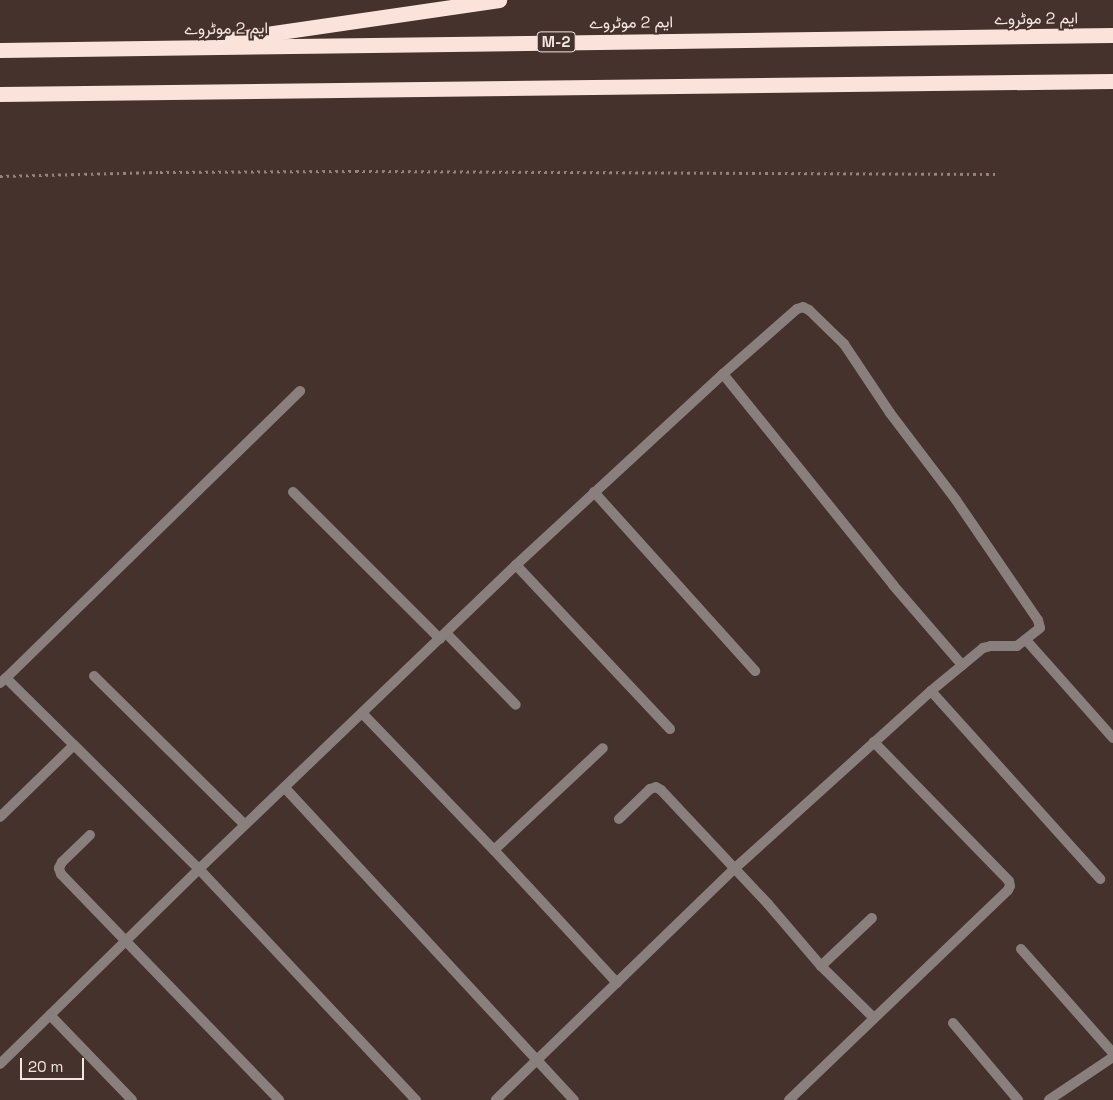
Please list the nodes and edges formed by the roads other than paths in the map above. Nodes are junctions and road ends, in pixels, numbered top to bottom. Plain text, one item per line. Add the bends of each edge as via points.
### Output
1 (499, 0) edge
2 (1113, 35) edge
3 (164, 48) junction
4 (0, 50) edge
5 (1113, 81) edge
6 (0, 94) edge
7 (723, 374) junction
8 (300, 391) dead end
9 (293, 492) dead end
10 (594, 492) junction
11 (516, 565) junction
12 (443, 636) junction
13 (1026, 640) junction
14 (962, 666) junction
15 (756, 671) dead end
16 (94, 676) dead end
17 (3, 680) edge
18 (931, 691) junction
19 (516, 705) dead end
20 (363, 714) junction
21 (670, 729) dead end
22 (1113, 738) edge
23 (874, 742) junction
24 (74, 745) junction
25 (603, 748) dead end
26 (285, 788) junction
27 (0, 817) edge
28 (619, 819) dead end
29 (245, 825) junction
30 (90, 835) dead end
31 (494, 850) junction
32 (736, 868) junction
33 (199, 870) junction
34 (1100, 879) dead end
35 (872, 918) dead end
36 (125, 942) junction
37 (1021, 949) dead end
38 (821, 966) junction
39 (617, 984) junction
40 (50, 1015) junction
41 (874, 1018) junction
42 (953, 1023) dead end
43 (1113, 1053) edge
44 (1113, 1057) edge
45 (537, 1061) junction
46 (0, 1064) edge
47 (132, 1100) edge
48 (279, 1100) edge
49 (416, 1100) edge
50 (496, 1100) edge
51 (574, 1100) edge
52 (789, 1100) edge
53 (1018, 1100) edge
54 (1049, 1100) edge

1 - 3 highway
2 - 3 highway, ایم 2 موٹروے / M-2
3 - 4 highway, ایم 2 موٹروے / M-2
5 - 6 highway
7 - 10 street
7 - 13 street via 797,309 809,310 844,344 1038,620 1040,628
7 - 14 street
8 - 17 street
9 - 12 street
10 - 11 street
10 - 15 street
11 - 12 street
11 - 21 street
12 - 19 street
12 - 20 street
13 - 14 street via 1017,646 984,648
13 - 22 street
14 - 18 street
16 - 29 street
17 - 24 street
18 - 23 street
18 - 34 street
20 - 26 street
20 - 31 street
23 - 32 street
23 - 41 street via 1009,881 1010,886
24 - 27 street
24 - 33 street
25 - 31 street
26 - 29 street
26 - 45 street
28 - 32 street via 656,787
29 - 33 street
30 - 36 street via 59,868 61,874
31 - 39 street
32 - 38 street
32 - 39 street
33 - 36 street
33 - 49 street
35 - 38 street
36 - 40 street
36 - 48 street
37 - 43 street
38 - 41 street
39 - 45 street
40 - 46 street
40 - 47 street
41 - 52 street
42 - 53 street
44 - 54 street
45 - 50 street
45 - 51 street

